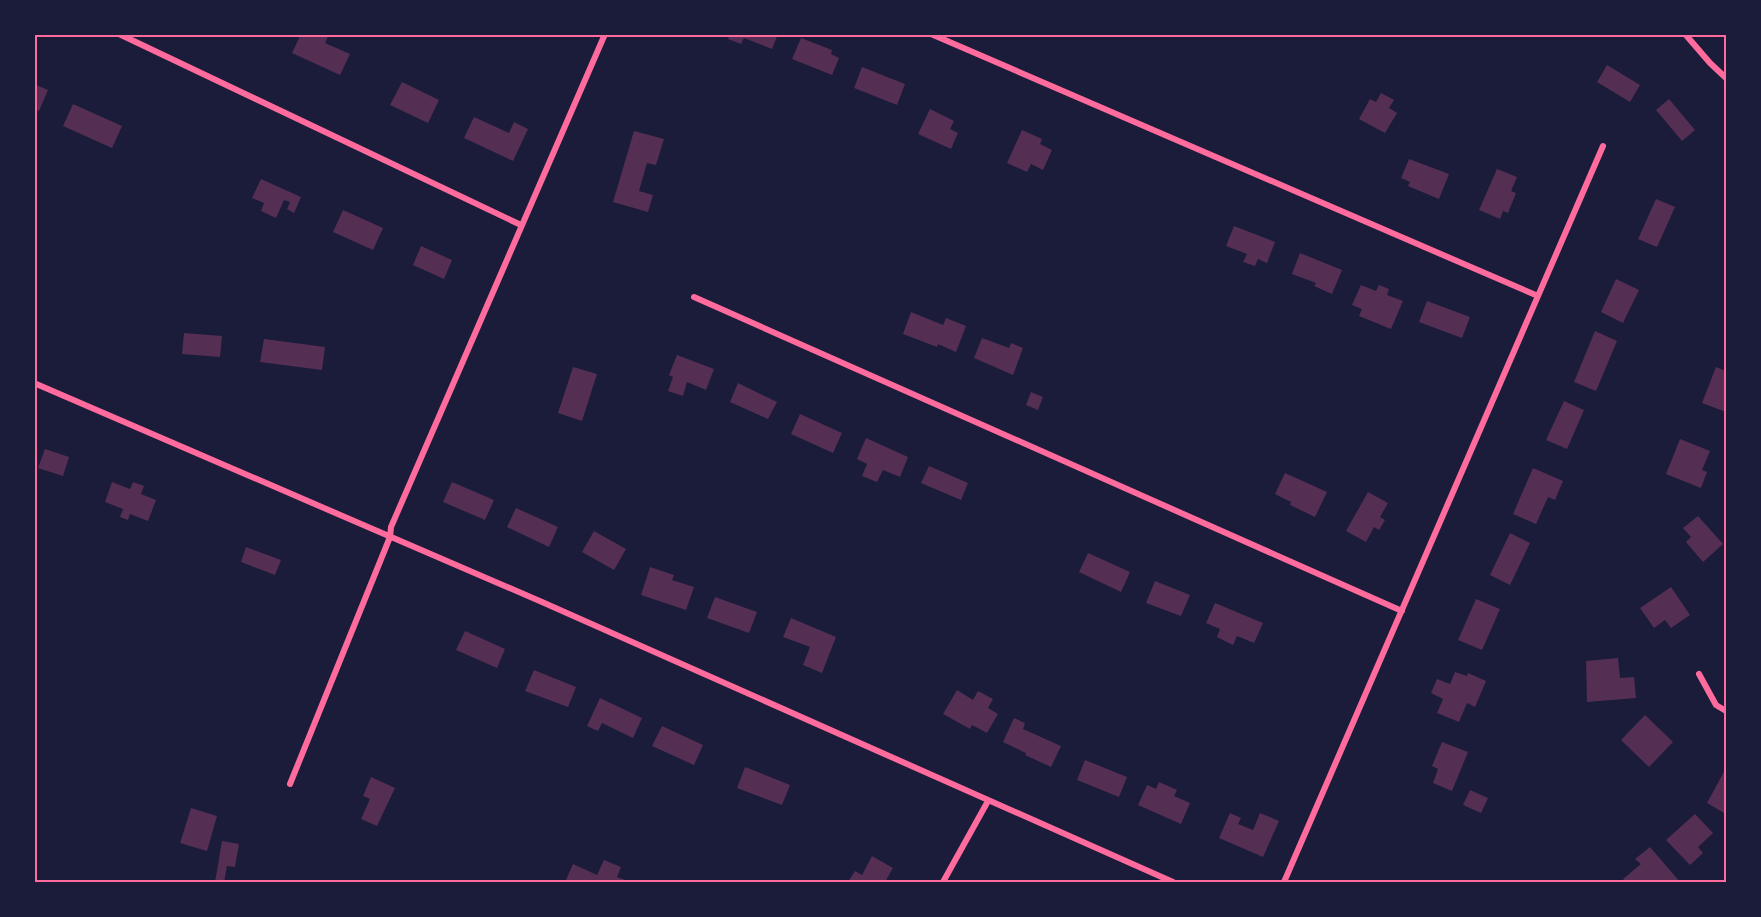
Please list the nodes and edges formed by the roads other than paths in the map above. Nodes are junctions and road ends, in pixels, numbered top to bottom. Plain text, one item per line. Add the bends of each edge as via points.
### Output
1 (119, 34) edge
2 (605, 34) edge
3 (931, 34) edge
4 (1685, 34) edge
5 (1726, 78) edge
6 (1603, 146) dead end
7 (521, 225) junction
8 (1538, 296) junction
9 (694, 297) dead end
10 (34, 383) edge
11 (390, 537) junction
12 (1402, 611) junction
13 (1700, 674) dead end
14 (1726, 711) edge
15 (290, 784) dead end
16 (988, 801) junction
17 (943, 882) edge
18 (1173, 882) edge
19 (1284, 882) edge

1 - 7 street
2 - 7 street
3 - 8 street
4 - 5 street
6 - 8 street
7 - 11 street
8 - 12 street
9 - 12 street
10 - 11 street
11 - 15 street
11 - 16 street
12 - 19 street
13 - 14 street via 1716,705
16 - 17 street
16 - 18 street

